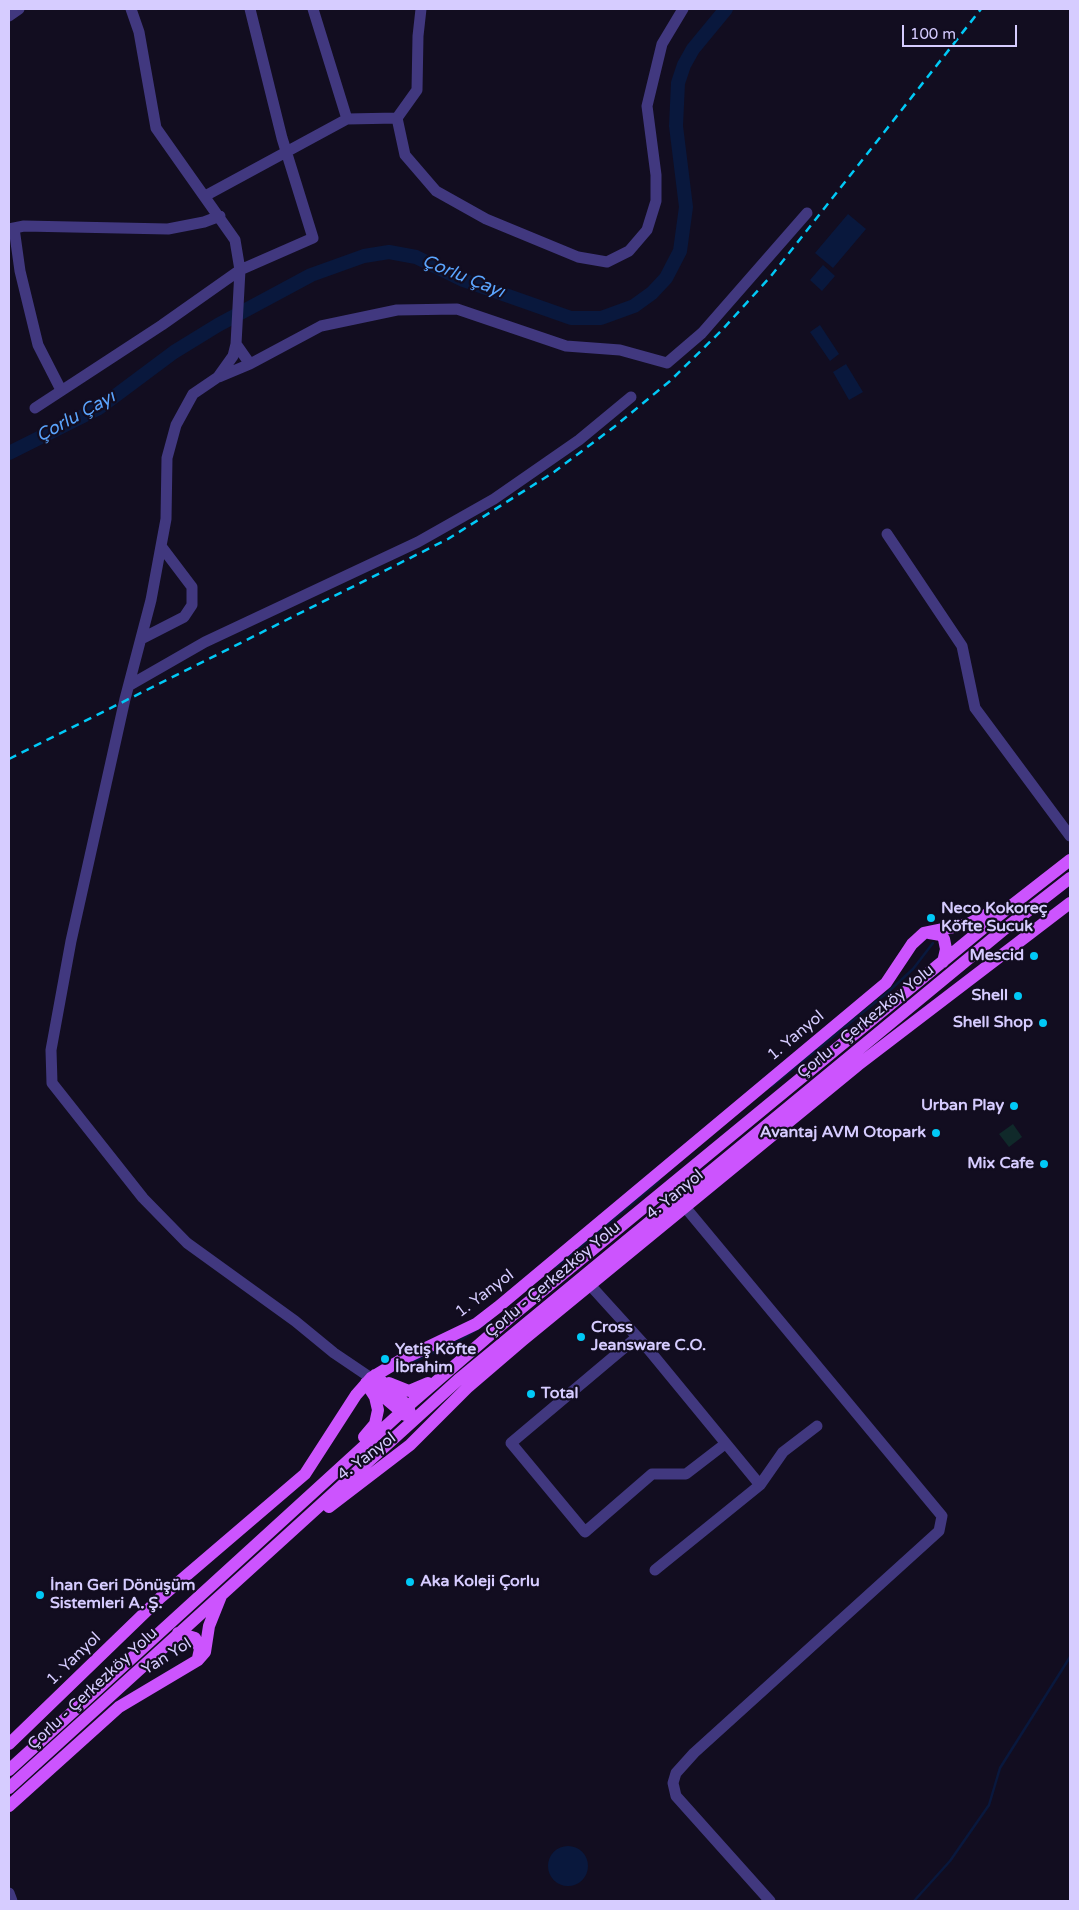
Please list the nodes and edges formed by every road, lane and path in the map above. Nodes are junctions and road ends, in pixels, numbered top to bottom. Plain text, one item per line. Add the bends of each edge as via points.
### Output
1 (19, 9) edge
2 (131, 9) edge
3 (250, 9) edge
4 (313, 9) edge
5 (421, 9) edge
6 (683, 9) edge
7 (9, 16) edge
8 (397, 118) junction
9 (347, 119) junction
10 (287, 154) junction
11 (205, 196) junction
12 (807, 213) dead end
13 (220, 216) junction
14 (12, 232) edge
15 (240, 270) junction
16 (236, 344) junction
17 (250, 364) junction
18 (218, 377) junction
19 (61, 390) junction
20 (631, 397) dead end
21 (35, 408) dead end
22 (887, 534) dead end
23 (161, 546) junction
24 (141, 639) junction
25 (130, 685) junction
26 (1070, 836) edge
27 (1070, 860) edge
28 (1048, 877) junction
29 (1070, 878) edge
30 (1070, 903) edge
31 (924, 933) junction
32 (943, 962) junction
33 (927, 1011) junction
34 (861, 1047) junction
35 (685, 1207) junction
36 (590, 1286) junction
37 (637, 1337) junction
38 (446, 1374) junction
39 (371, 1379) junction
40 (467, 1388) junction
41 (430, 1405) junction
42 (405, 1409) junction
43 (412, 1420) junction
44 (817, 1426) dead end
45 (725, 1444) junction
46 (410, 1445) junction
47 (345, 1464) junction
48 (760, 1485) junction
49 (283, 1539) junction
50 (655, 1570) dead end
51 (221, 1595) junction
52 (178, 1633) junction
53 (198, 1660) junction
54 (9, 1744) edge
55 (9, 1770) edge
56 (9, 1788) edge
57 (9, 1806) edge
58 (9, 1893) edge
59 (12, 1901) edge
60 (770, 1901) edge

1 - 7 street
2 - 11 street via 139,32 156,128
3 - 10 street
4 - 9 street
5 - 8 street via 417,90
6 - 8 street via 662,44 647,106 656,201 647,230 629,252 607,262 578,257 519,233 436,191 404,155
8 - 9 street
9 - 10 street
10 - 11 street
10 - 15 street via 313,238
11 - 13 street
12 - 17 street via 702,333 667,363 620,350 566,346 457,309 397,310 321,326
13 - 14 street via 168,229
13 - 15 street via 235,240
14 - 19 street via 38,345
15 - 16 street
15 - 19 street
16 - 17 street
16 - 18 street via 233,356
17 - 18 street
18 - 23 street via 193,394 176,425 167,458 166,519
19 - 21 street
20 - 25 street via 578,440 494,499 418,542 205,642
22 - 26 street via 962,646 975,708
23 - 24 street
23 - 24 street via 192,587 192,605 184,617
24 - 25 street
25 - 39 street via 71,941 51,1050 52,1083 143,1198 186,1243
27 - 28 main road, Çorlu - Çerkezköy Yolu
28 - 31 main road via 1020,891 979,919
28 - 32 main road, Çorlu - Çerkezköy Yolu
29 - 34 main road, Çorlu - Çerkezköy Yolu
30 - 33 main road
31 - 32 main road via 944,939
31 - 39 main road, 1. Yanyol via 912,944 886,982 498,1307 476,1324
32 - 38 main road, Çorlu - Çerkezköy Yolu via 527,1303
33 - 34 main road
33 - 35 main road, 4. Yanyol
34 - 41 main road, Çorlu - Çerkezköy Yolu
35 - 36 main road, 4. Yanyol
35 - 60 street via 942,1516 939,1532 694,1753 676,1774 673,1783 676,1796
36 - 37 street
36 - 40 main road, 4. Yanyol
37 - 45 street
37 - 45 street via 511,1443 584,1532 652,1474 686,1474
38 - 39 main road via 409,1391
38 - 42 main road, Çorlu - Çerkezköy Yolu
39 - 42 main road
39 - 47 main road via 378,1418
39 - 54 main road, 1. Yanyol via 356,1395 305,1474 160,1598
40 - 41 main road via 455,1397
40 - 46 main road, 4. Yanyol
41 - 43 main road, Çorlu - Çerkezköy Yolu
42 - 43 main road
42 - 47 main road, Çorlu - Çerkezköy Yolu
43 - 46 main road
43 - 49 main road, Çorlu - Çerkezköy Yolu
44 - 48 street via 783,1452
45 - 48 street
46 - 49 main road, 4. Yanyol
47 - 55 main road, Çorlu - Çerkezköy Yolu
48 - 50 street
49 - 51 main road, Çorlu - Çerkezköy Yolu
51 - 52 main road, Çorlu - Çerkezköy Yolu
51 - 53 main road, Yan Yol via 209,1626 205,1652
52 - 53 main road via 195,1638 200,1649
52 - 56 main road, Çorlu - Çerkezköy Yolu
53 - 57 main road, Yan Yol via 119,1707
58 - 59 street

